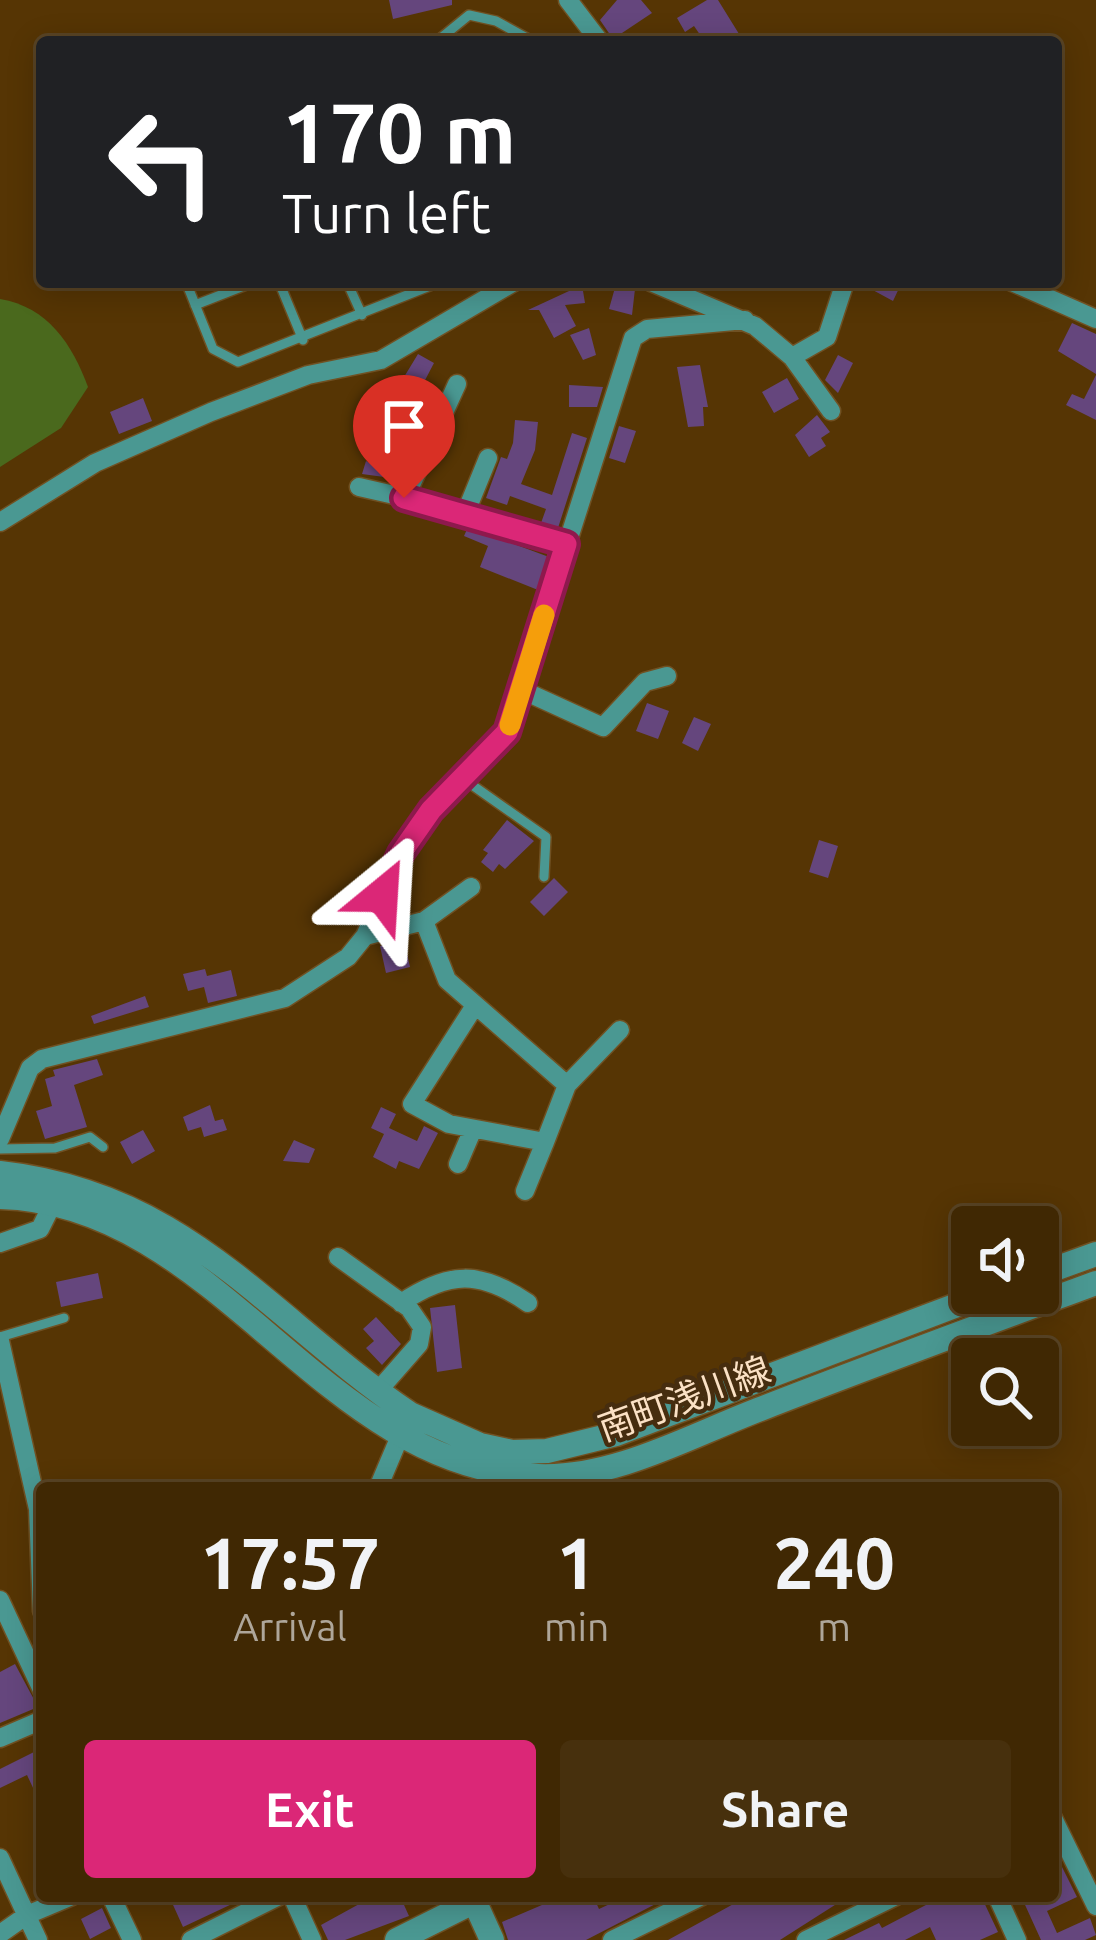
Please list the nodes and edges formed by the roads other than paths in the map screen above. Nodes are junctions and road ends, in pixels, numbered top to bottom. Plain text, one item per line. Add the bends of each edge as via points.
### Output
1 (568, 0) edge
2 (444, 36) edge
3 (521, 36) edge
4 (595, 36) edge
5 (189, 288) edge
6 (239, 288) edge
7 (281, 288) edge
8 (350, 288) edge
9 (406, 288) edge
10 (426, 288) edge
11 (504, 288) edge
12 (666, 288) edge
13 (843, 288) edge
14 (1026, 288) edge
15 (400, 299) junction
16 (196, 305) junction
17 (362, 315) junction
18 (1096, 319) edge
19 (745, 320) junction
20 (303, 340) junction
21 (792, 357) junction
22 (457, 384) dead end
23 (831, 411) dead end
24 (488, 458) dead end
25 (359, 487) dead end
26 (404, 498) junction
27 (466, 512) junction
28 (0, 522) edge
29 (566, 544) junction
30 (667, 676) dead end
31 (522, 690) junction
32 (465, 780) junction
33 (544, 877) dead end
34 (471, 887) dead end
35 (424, 921) junction
36 (364, 937) junction
37 (474, 1007) junction
38 (620, 1030) dead end
39 (567, 1085) junction
40 (473, 1129) junction
41 (0, 1139) edge
42 (544, 1142) junction
43 (103, 1147) dead end
44 (0, 1149) edge
45 (458, 1164) dead end
46 (0, 1173) edge
47 (525, 1191) dead end
48 (58, 1192) junction
49 (0, 1197) edge
50 (0, 1243) edge
51 (1096, 1254) edge
52 (338, 1257) dead end
53 (1059, 1267) edge
54 (1096, 1283) edge
55 (401, 1303) junction
56 (528, 1303) dead end
57 (951, 1307) edge
58 (64, 1318) dead end
59 (0, 1339) edge
60 (377, 1391) junction
61 (616, 1434) junction
62 (400, 1436) junction
63 (629, 1476) edge
64 (381, 1482) edge
65 (36, 1500) edge
66 (0, 1600) edge
67 (8, 1643) edge
68 (36, 1682) edge
69 (36, 1723) edge
70 (0, 1738) edge
71 (1059, 1830) edge
72 (0, 1858) edge
73 (58, 1902) edge
74 (114, 1902) edge
75 (267, 1902) edge
76 (295, 1902) edge
77 (469, 1902) edge
78 (478, 1902) edge
79 (691, 1902) edge
80 (884, 1902) edge
81 (999, 1902) edge
82 (1096, 1906) edge
83 (27, 1915) junction
84 (0, 1934) edge
85 (1009, 1937) edge
86 (38, 1940) edge
87 (132, 1940) edge
88 (191, 1940) edge
89 (312, 1940) edge
90 (397, 1940) edge
91 (492, 1940) edge
92 (612, 1940) edge
93 (806, 1940) edge

1 - 4 street
2 - 3 lane via 470,16
5 - 16 lane
6 - 16 lane
7 - 20 lane
8 - 17 lane
9 - 15 lane
10 - 15 lane
11 - 28 street via 381,360 308,375 211,412 95,463
12 - 19 street
13 - 21 street via 827,337
14 - 18 street
15 - 17 lane
16 - 20 lane via 225,358 255,360
17 - 20 lane
19 - 21 street
19 - 29 street via 647,329 633,338
21 - 23 street
22 - 26 street
24 - 27 street
25 - 26 street
26 - 27 street
27 - 29 street
29 - 31 street
30 - 31 street via 645,682 603,727
31 - 32 street via 507,732
32 - 33 lane via 545,837
32 - 36 street via 401,853
34 - 35 street
35 - 36 street
35 - 37 street via 440,970
36 - 41 street via 286,998 42,1060 30,1068
37 - 39 street
37 - 40 street via 412,1104
38 - 39 street
39 - 42 street
40 - 42 street
40 - 45 street
42 - 47 street
43 - 44 lane via 90,1138
46 - 48 street, 南町浅川線
48 - 49 street, 南町浅川線
48 - 50 street via 40,1229
48 - 60 street, 南町浅川線 via 122,1202 197,1245
48 - 62 street, 南町浅川線 via 148,1241
51 - 53 street
52 - 55 street
54 - 63 street, 南町浅川線
55 - 56 street via 446,1279 476,1275
55 - 60 street via 422,1334
57 - 61 street, 南町浅川線
58 - 59 lane
59 - 65 street
60 - 61 street, 南町浅川線 via 437,1430 512,1452
61 - 63 street
62 - 63 street, 南町浅川線 via 504,1473
62 - 64 street
66 - 67 street
67 - 68 street
69 - 70 street
71 - 82 street
72 - 83 street
73 - 83 street
74 - 87 street
75 - 88 street
76 - 89 street
77 - 90 street
78 - 91 street
79 - 92 street
80 - 93 street
81 - 85 street
83 - 84 street
83 - 86 street

